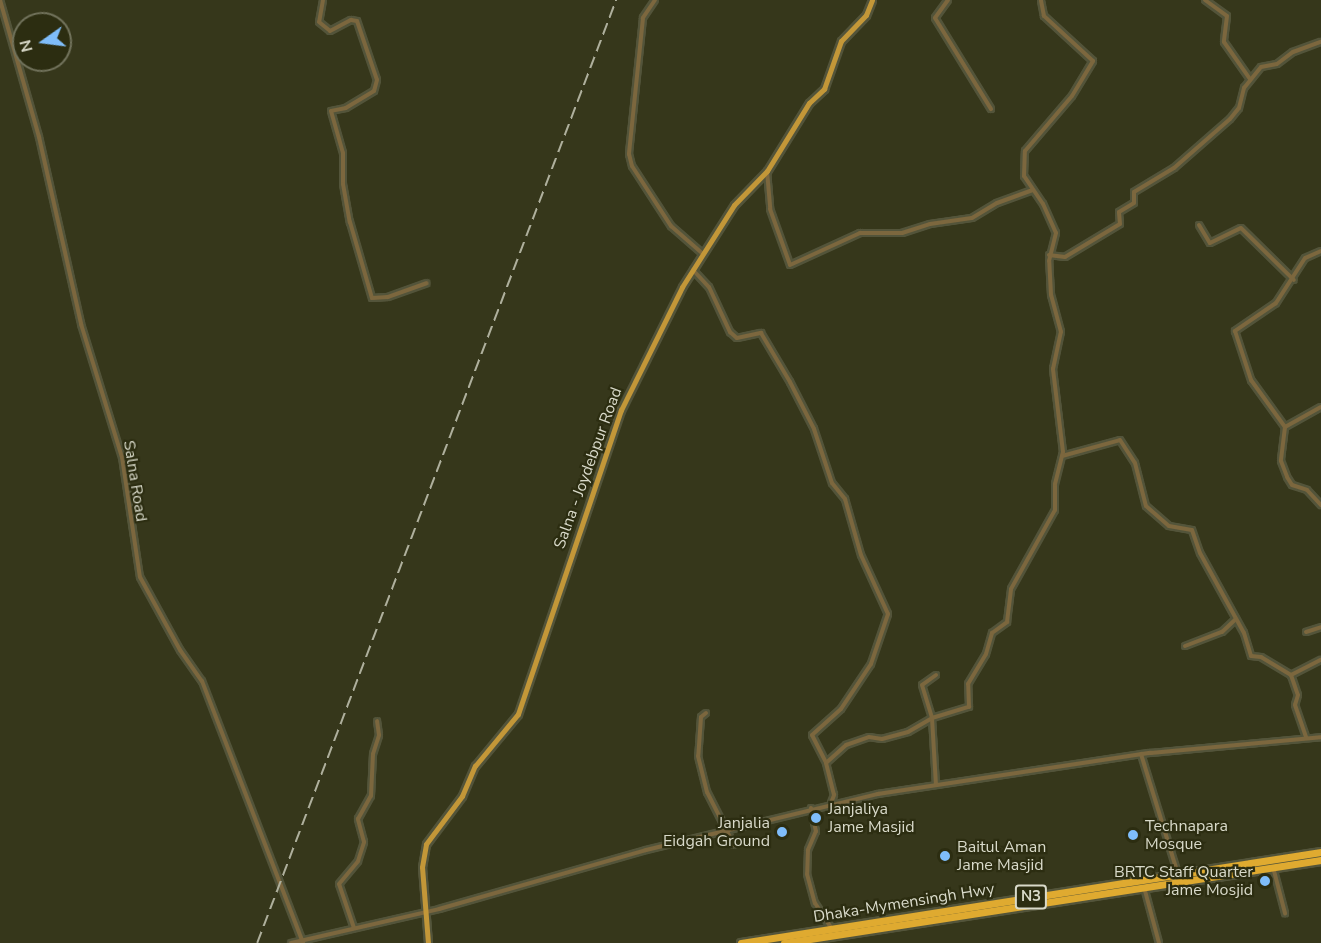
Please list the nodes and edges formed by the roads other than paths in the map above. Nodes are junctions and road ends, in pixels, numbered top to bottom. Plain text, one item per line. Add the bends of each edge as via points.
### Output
1 (0, 0) edge
2 (323, 0) edge
3 (655, 0) edge
4 (872, 0) edge
5 (948, 0) edge
6 (1041, 0) edge
7 (1205, 0) edge
8 (1321, 42) edge
9 (1250, 79) junction
10 (991, 109) dead end
11 (767, 171) junction
12 (1033, 190) junction
13 (1199, 225) dead end
14 (1321, 251) edge
15 (703, 254) junction
16 (1049, 255) junction
17 (693, 270) junction
18 (1294, 280) junction
19 (427, 283) dead end
20 (1321, 407) edge
21 (1285, 427) junction
22 (1062, 456) junction
23 (1321, 505) edge
24 (1236, 619) junction
25 (1321, 627) edge
26 (1306, 632) dead end
27 (1185, 646) dead end
28 (1321, 660) edge
29 (936, 675) dead end
30 (1291, 675) junction
31 (706, 713) dead end
32 (933, 718) junction
33 (377, 721) dead end
34 (1306, 737) junction
35 (1321, 737) edge
36 (1141, 754) junction
37 (826, 762) junction
38 (936, 785) junction
39 (831, 804) junction
40 (811, 808) junction
41 (728, 830) junction
42 (734, 846) dead end
43 (1321, 852) edge
44 (1321, 860) edge
45 (1273, 867) junction
46 (1178, 874) junction
47 (1144, 887) junction
48 (426, 911) junction
49 (1285, 913) dead end
50 (354, 928) junction
51 (832, 928) junction
52 (837, 935) junction
53 (302, 942) edge
54 (291, 943) edge
55 (428, 943) edge
56 (741, 943) edge
57 (784, 943) edge
58 (841, 943) edge
59 (1159, 943) edge

1 - 53 street, Salna Road via 39,136 81,324 122,458 140,577 180,650 202,681
2 - 19 street via 319,22 330,31 351,20 357,21 377,80 374,91 346,108 331,111 344,160 343,184 350,222 372,298 388,297
3 - 15 street via 643,18 629,154 632,166 671,226
4 - 11 main road, Salna - Joydebpur Road via 866,15 842,41 824,89 809,104
5 - 10 street via 935,18
6 - 12 street via 1044,16 1094,61 1072,96 1026,147 1024,176
7 - 9 street via 1227,16 1229,28 1224,42
8 - 9 street via 1293,52 1277,64 1261,67
9 - 16 street via 1241,93 1239,108 1230,119 1174,168 1134,192 1134,203 1119,212 1120,224 1065,257
11 - 12 street via 770,209 790,264 860,233 902,233 972,218 997,203
11 - 15 main road, Salna - Joydebpur Road via 734,205
12 - 16 street via 1054,225
13 - 18 street via 1210,243 1241,228
14 - 18 street via 1305,258
15 - 17 main road, Salna - Joydebpur Road
16 - 22 street via 1051,294 1061,332 1053,369
17 - 37 street via 709,287 730,332 737,338 761,333 790,382 814,429 832,483 845,499 861,555 888,614 871,664 841,709 812,735
17 - 48 main road, Salna - Joydebpur Road via 660,329 611,434 518,714 475,766 462,795 426,844 422,867
18 - 21 street via 1276,303 1235,331 1251,380
20 - 21 street
21 - 23 street via 1281,461 1287,477
22 - 24 street via 1120,440 1136,463 1146,506 1169,526 1192,530 1200,553
22 - 32 street via 1055,484 1055,510 1011,589 1007,622 992,633 986,654 968,684 969,707
24 - 27 street via 1222,632
24 - 30 street via 1251,656 1261,657
25 - 26 street
28 - 30 street
29 - 32 street via 922,685
30 - 34 street via 1298,695 1295,705
31 - 41 street via 701,717 698,756 707,792
32 - 37 street via 908,732 882,739 869,737 846,745
32 - 38 street
33 - 50 street via 379,735 373,754 371,796 358,819 364,842 358,861 339,884
34 - 35 street
34 - 36 street
36 - 38 street
36 - 46 street
37 - 39 street via 834,795
38 - 39 street
39 - 40 street
40 - 41 street
40 - 51 street via 816,831 808,850 807,874 815,903
41 - 42 street
41 - 48 street
43 - 46 highway, Dhaka-Mymensingh Hwy / N3
44 - 45 highway, Dhaka-Mymensingh Hwy / N3
45 - 47 highway, Dhaka-Mymensingh Hwy / N3
45 - 49 street via 1280,906
46 - 51 highway, Dhaka-Mymensingh Hwy / N3
47 - 52 highway, Dhaka-Mymensingh Hwy / N3
47 - 59 street
48 - 50 street
48 - 55 main road, Salna - Joydebpur Road
50 - 53 street
51 - 56 highway, Dhaka-Mymensingh Hwy / N3
52 - 57 highway, Dhaka-Mymensingh Hwy / N3
52 - 58 street
53 - 54 street

